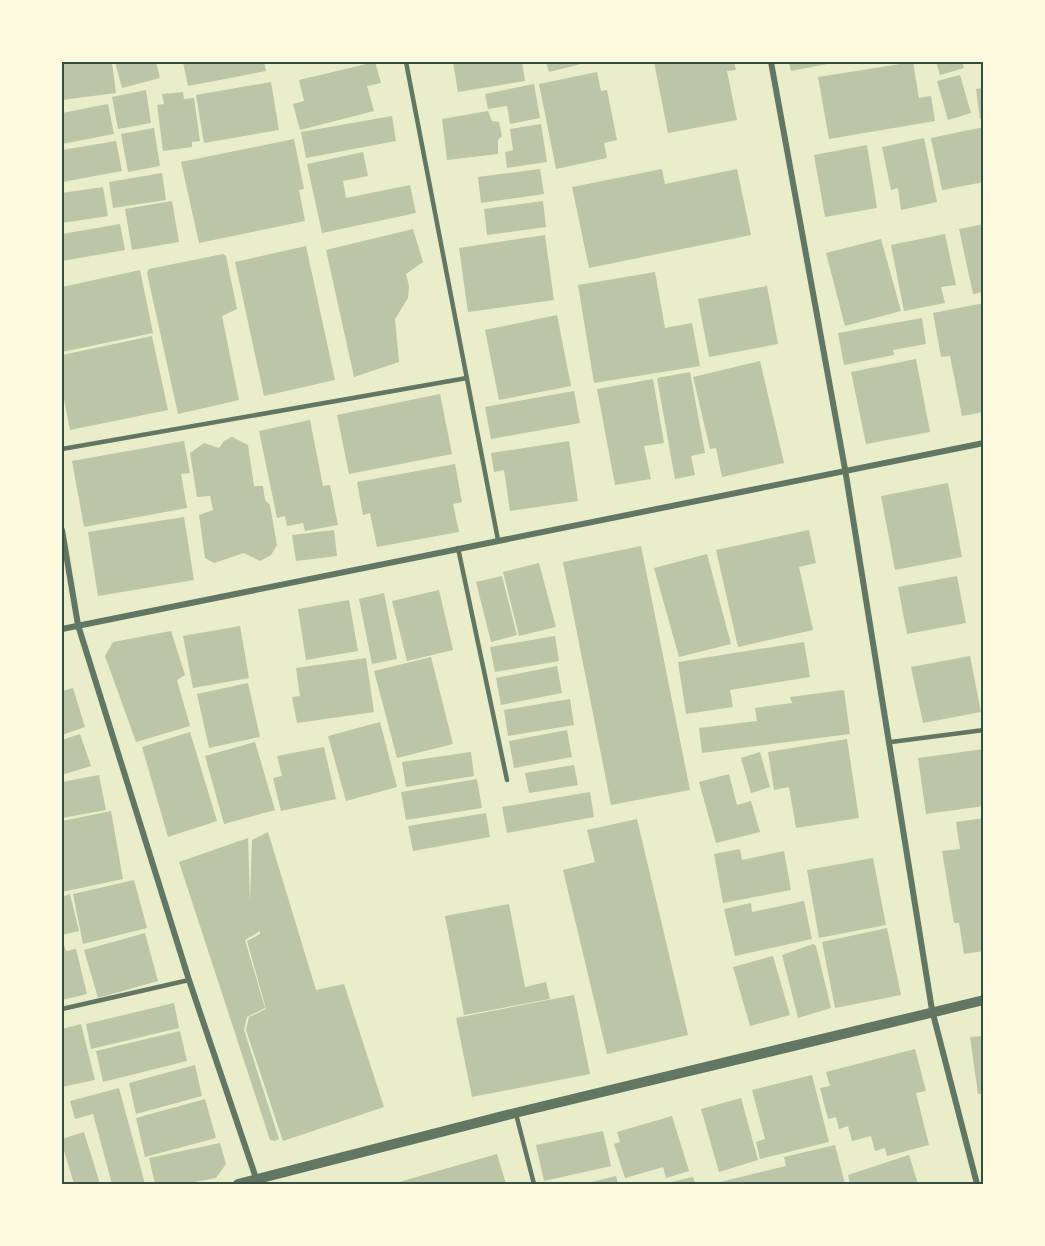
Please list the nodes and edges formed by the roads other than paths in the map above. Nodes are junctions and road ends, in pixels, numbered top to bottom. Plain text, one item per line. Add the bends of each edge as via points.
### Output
1 (406, 62) edge
2 (771, 62) edge
3 (467, 378) junction
4 (984, 443) edge
5 (62, 449) edge
6 (844, 469) junction
7 (62, 530) edge
8 (498, 540) junction
9 (458, 548) junction
10 (78, 625) junction
11 (62, 629) edge
12 (984, 730) edge
13 (891, 742) junction
14 (507, 780) dead end
15 (189, 980) junction
16 (984, 1000) edge
17 (62, 1009) edge
18 (932, 1010) junction
19 (516, 1113) junction
20 (257, 1182) edge
21 (237, 1185) edge
22 (534, 1185) edge
23 (976, 1185) edge

1 - 3 lane
2 - 6 street
3 - 5 lane
3 - 8 lane
4 - 6 street
6 - 8 street
6 - 13 street
7 - 10 street
8 - 9 street
9 - 10 street
9 - 14 lane
10 - 11 street
10 - 15 street
12 - 13 lane
13 - 18 street
15 - 17 lane
15 - 20 street
16 - 18 street
18 - 19 street
18 - 23 street
19 - 20 street
19 - 22 lane
20 - 21 street

